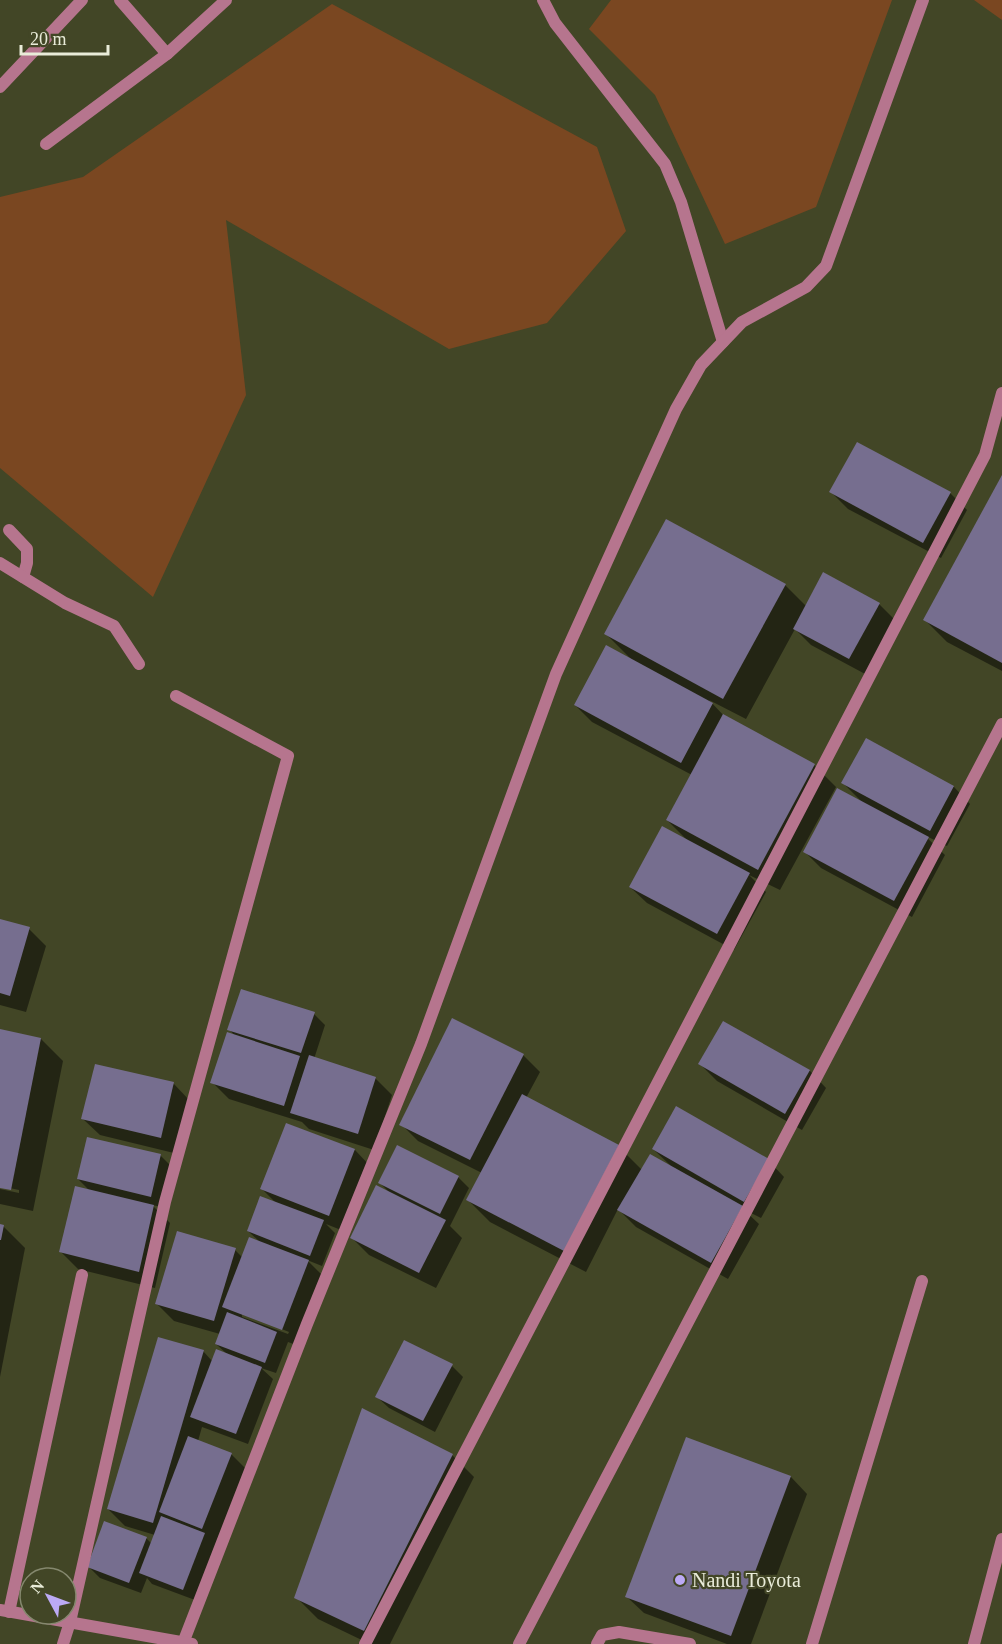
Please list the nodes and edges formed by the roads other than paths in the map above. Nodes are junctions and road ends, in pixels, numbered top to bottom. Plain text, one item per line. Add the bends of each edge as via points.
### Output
1 (82, 0) edge
2 (120, 0) edge
3 (226, 0) edge
4 (543, 0) edge
5 (923, 0) edge
6 (167, 54) junction
7 (0, 87) edge
8 (46, 144) dead end
9 (723, 342) junction
10 (1002, 393) edge
11 (9, 530) dead end
12 (0, 563) edge
13 (22, 577) junction
14 (139, 664) dead end
15 (176, 696) dead end
16 (1002, 724) edge
17 (82, 1275) dead end
18 (922, 1281) dead end
19 (1002, 1539) edge
20 (78, 1587) edge
21 (4, 1611) edge
22 (78, 1623) edge
23 (69, 1626) edge
24 (188, 1643) edge
25 (63, 1644) edge
26 (365, 1644) edge
27 (519, 1644) edge
28 (597, 1644) edge
29 (690, 1644) edge
30 (813, 1644) edge
31 (974, 1644) edge

1 - 7 street
2 - 6 street
3 - 6 street
4 - 9 street via 555,23 665,164 681,202
5 - 9 street via 826,266 806,287 742,322
6 - 8 street
9 - 24 street via 701,365 676,409 556,674 421,1044 308,1324
10 - 26 street via 985,455
11 - 13 street via 27,549
12 - 13 street
13 - 14 street via 114,626
15 - 20 street via 288,756 165,1202
16 - 27 street
17 - 21 street
18 - 30 street
19 - 31 street
22 - 24 street
23 - 25 street
28 - 29 street via 602,1635 619,1632

